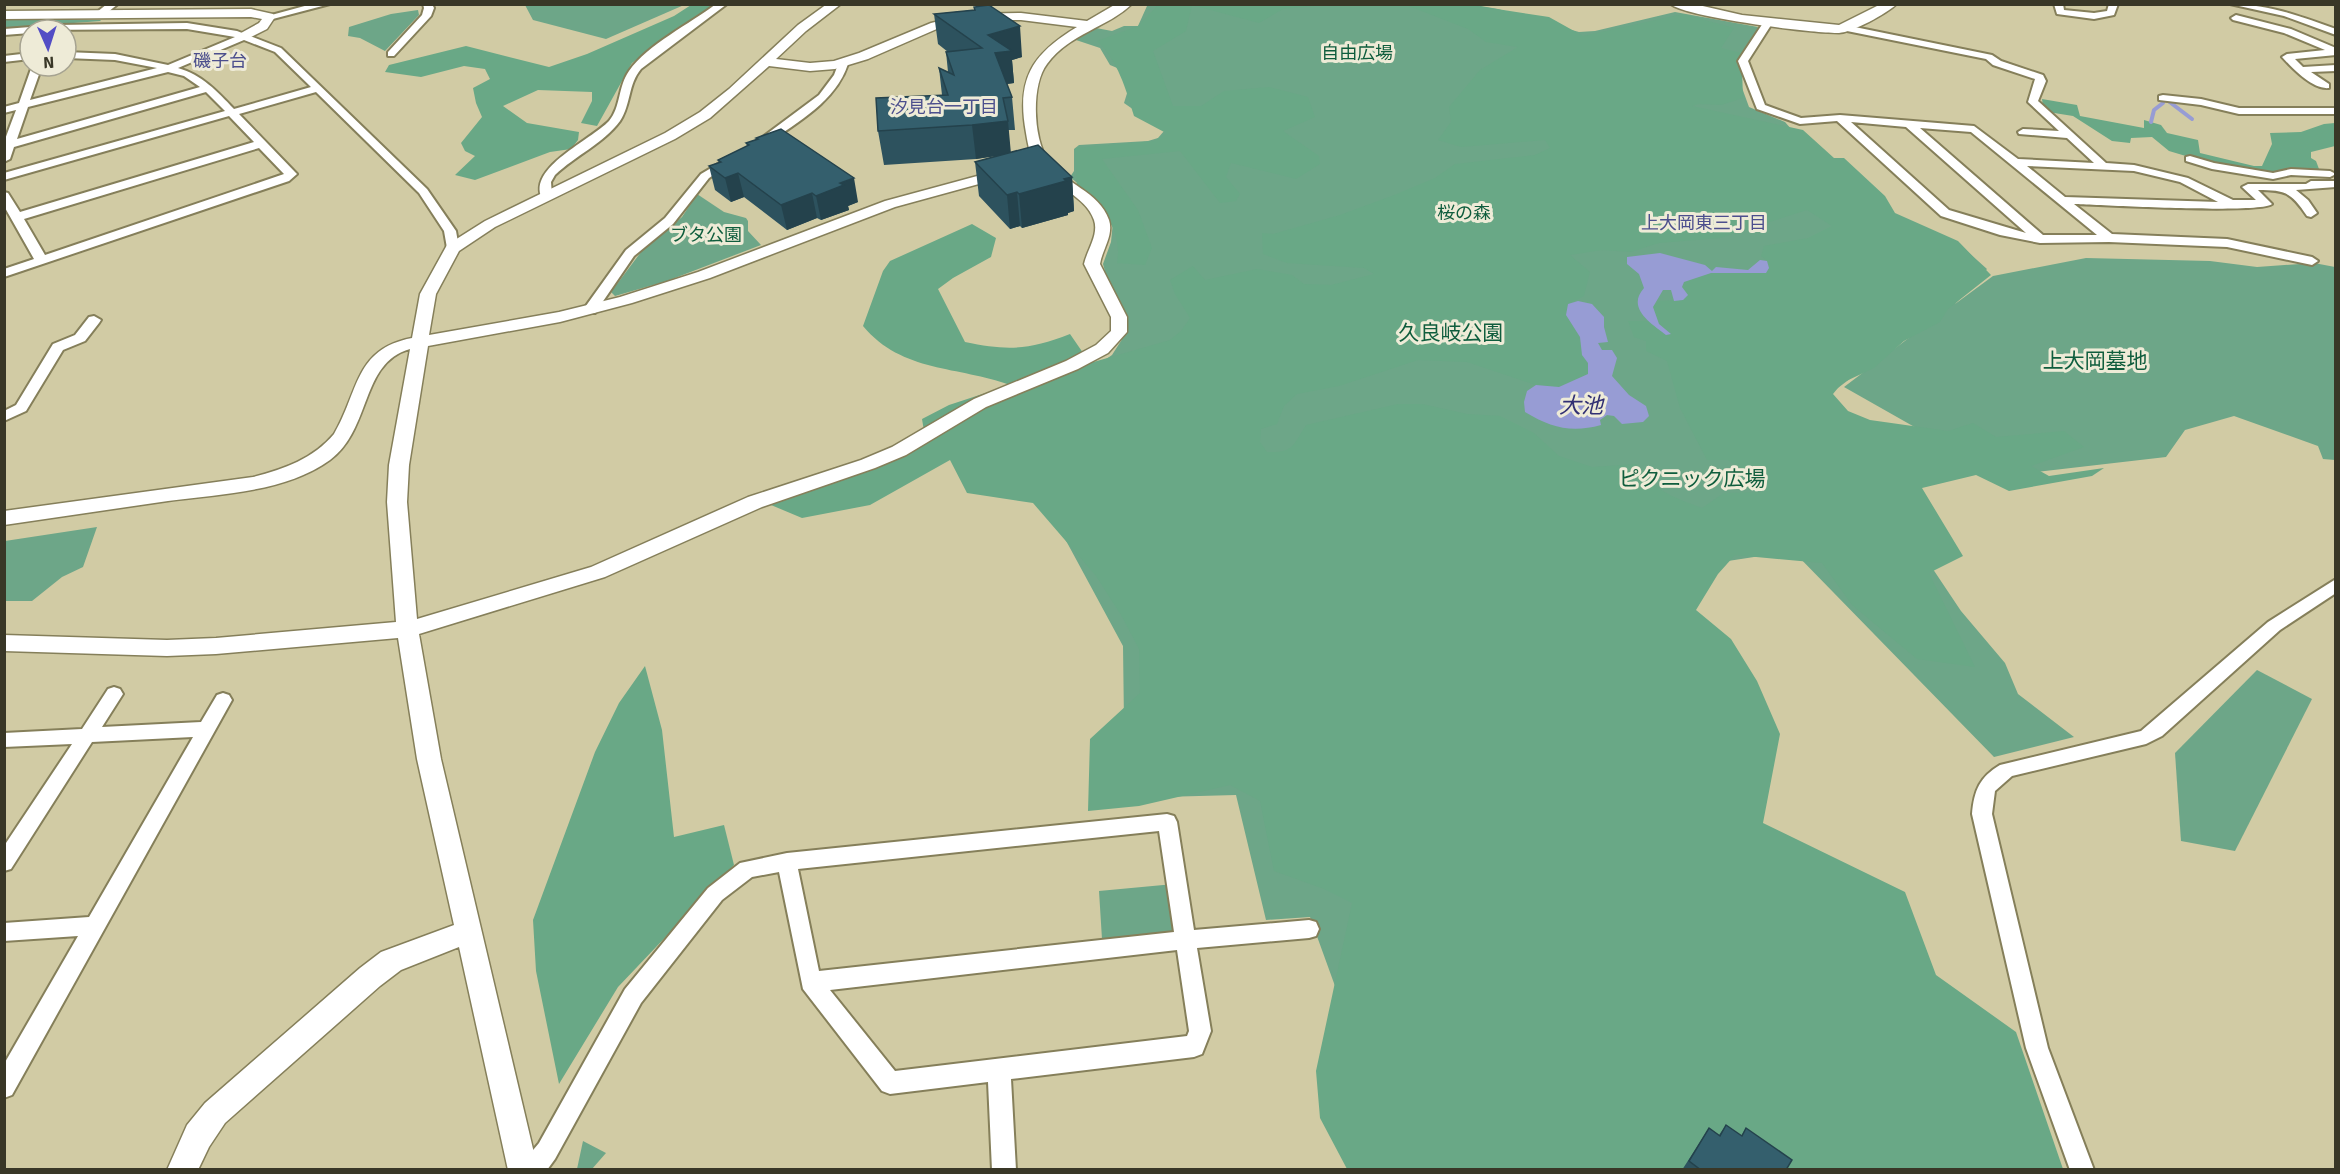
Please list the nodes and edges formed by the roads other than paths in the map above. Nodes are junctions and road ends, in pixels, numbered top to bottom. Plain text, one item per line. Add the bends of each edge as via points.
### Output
1 (114, 4) edge
2 (326, 4) edge
3 (427, 4) edge
4 (723, 4) edge
5 (835, 4) edge
6 (1126, 4) edge
7 (1891, 4) edge
8 (2058, 4) edge
9 (2114, 4) edge
10 (2234, 4) edge
11 (1685, 6) edge
12 (2287, 9) edge
13 (100, 14) junction
14 (4, 15) edge
15 (270, 17) junction
16 (2236, 18) dead end
17 (1768, 22) junction
18 (1091, 25) junction
19 (79, 27) joint
20 (1845, 28) junction
21 (2284, 29) junction
22 (4, 32) edge
23 (2336, 32) edge
24 (245, 36) junction
25 (2333, 52) edge
26 (391, 54) dead end
27 (78, 55) edge
28 (2336, 60) edge
29 (767, 62) junction
30 (843, 64) junction
31 (170, 68) junction
32 (2336, 68) edge
33 (2301, 70) junction
34 (32, 78) edge
35 (2325, 86) dead end
36 (208, 88) junction
37 (318, 88) junction
38 (2163, 98) dead end
39 (21, 108) junction
40 (4, 110) edge
41 (2336, 111) edge
42 (232, 113) junction
43 (1840, 118) junction
44 (1909, 124) junction
45 (2023, 132) dead end
46 (2068, 135) junction
47 (11, 144) junction
48 (260, 144) junction
49 (4, 159) edge
50 (2190, 159) dead end
51 (2015, 162) junction
52 (1042, 163) junction
53 (2104, 168) junction
54 (2331, 176) edge
55 (4, 177) edge
56 (2286, 188) junction
57 (4, 195) edge
58 (546, 196) junction
59 (2062, 200) junction
60 (2186, 203) junction
61 (2230, 204) junction
62 (2311, 213) dead end
63 (2202, 214) dead end
64 (17, 217) junction
65 (2109, 238) junction
66 (2237, 238) dead end
67 (2040, 239) junction
68 (453, 248) junction
69 (2251, 248) junction
70 (41, 260) junction
71 (2312, 261) dead end
72 (4, 273) edge
73 (590, 310) junction
74 (94, 320) dead end
75 (419, 342) junction
76 (4, 417) edge
77 (4, 518) edge
78 (2336, 585) edge
79 (407, 628) junction
80 (4, 644) edge
81 (114, 694) dead end
82 (223, 700) dead end
83 (207, 729) junction
84 (87, 736) junction
85 (4, 740) edge
86 (787, 862) junction
87 (4, 863) edge
88 (95, 926) junction
89 (1309, 929) dead end
90 (468, 931) junction
91 (4, 932) edge
92 (1186, 940) junction
93 (811, 982) junction
94 (999, 1070) junction
95 (4, 1087) edge
96 (182, 1170) edge
97 (523, 1170) edge
98 (531, 1170) edge
99 (1004, 1170) edge
100 (2082, 1170) edge

1 - 13 street
2 - 15 street
3 - 26 street via 426,16
4 - 58 street via 636,68 629,78 618,118 550,173 544,183
5 - 29 street via 802,28
6 - 18 street
7 - 20 street
8 - 9 street via 2063,13 2094,16 2111,13
10 - 12 street
11 - 17 street
12 - 21 street
12 - 23 street
13 - 14 street
13 - 15 street via 251,13
15 - 24 street
16 - 21 street
17 - 20 street
17 - 43 street via 1743,61 1761,107 1800,121
18 - 30 street via 999,15 964,18 922,29
18 - 52 street via 1049,52 1032,78 1028,109
19 - 22 street
19 - 24 street via 187,26
20 - 46 street via 1989,57 2039,77 2033,102
21 - 25 street via 2304,35
24 - 31 street
24 - 37 street via 278,50
25 - 28 street
25 - 33 street via 2287,57
27 - 31 street via 115,57
29 - 30 street via 816,67
29 - 58 street via 705,115
30 - 73 street via 826,93 788,124 699,181 669,221 630,253
31 - 36 street via 188,74
31 - 39 street
32 - 33 street
33 - 35 street
34 - 39 street
36 - 42 street
36 - 47 street
37 - 42 street
37 - 68 street via 423,191 450,231
38 - 41 street via 2239,111
39 - 40 street
39 - 47 street
42 - 48 street
42 - 55 street
43 - 44 street
43 - 67 street via 1945,213 2020,241
44 - 51 street via 1974,129
44 - 67 street
45 - 46 street
46 - 53 street
47 - 49 street
48 - 64 street
48 - 70 street via 291,174 289,177
50 - 54 street via 2273,177 2291,172
51 - 53 street
51 - 59 street
52 - 73 street via 890,204 704,275
52 - 79 street via 1094,208 1103,222 1092,264 1120,324 1114,340 1102,349 980,403 884,458 755,502 598,572 454,618
53 - 61 street via 2134,168 2184,180
54 - 56 street
56 - 61 street via 2248,187 2266,204
56 - 62 street
57 - 64 street
58 - 68 street
59 - 60 street
59 - 65 street
60 - 61 street via 2235,206
60 - 63 street
64 - 70 street
65 - 67 street
65 - 69 street via 2227,243
66 - 69 street
68 - 75 street via 428,294
69 - 71 street
70 - 72 street
73 - 75 street
74 - 76 street via 80,338 58,347 21,408
75 - 77 street via 397,346 378,357 342,437 300,468 253,483
75 - 79 street via 399,465 397,502
78 - 100 street via 2274,626 2146,737 2007,770 1990,780 1983,794 1982,814 2037,1048
79 - 80 street via 177,647
79 - 90 street via 429,759
81 - 84 street
82 - 83 street
83 - 84 street
83 - 88 street
84 - 85 street
84 - 87 street
86 - 92 street via 1167,822
86 - 93 street
86 - 98 street via 747,868 715,894 633,996 547,1151
88 - 91 street
88 - 95 street
89 - 92 street
90 - 96 street via 391,961 370,976 215,1113 198,1136
90 - 97 street
92 - 93 street
92 - 94 street via 1200,1031 1194,1046
93 - 94 street via 890,1083
94 - 99 street

